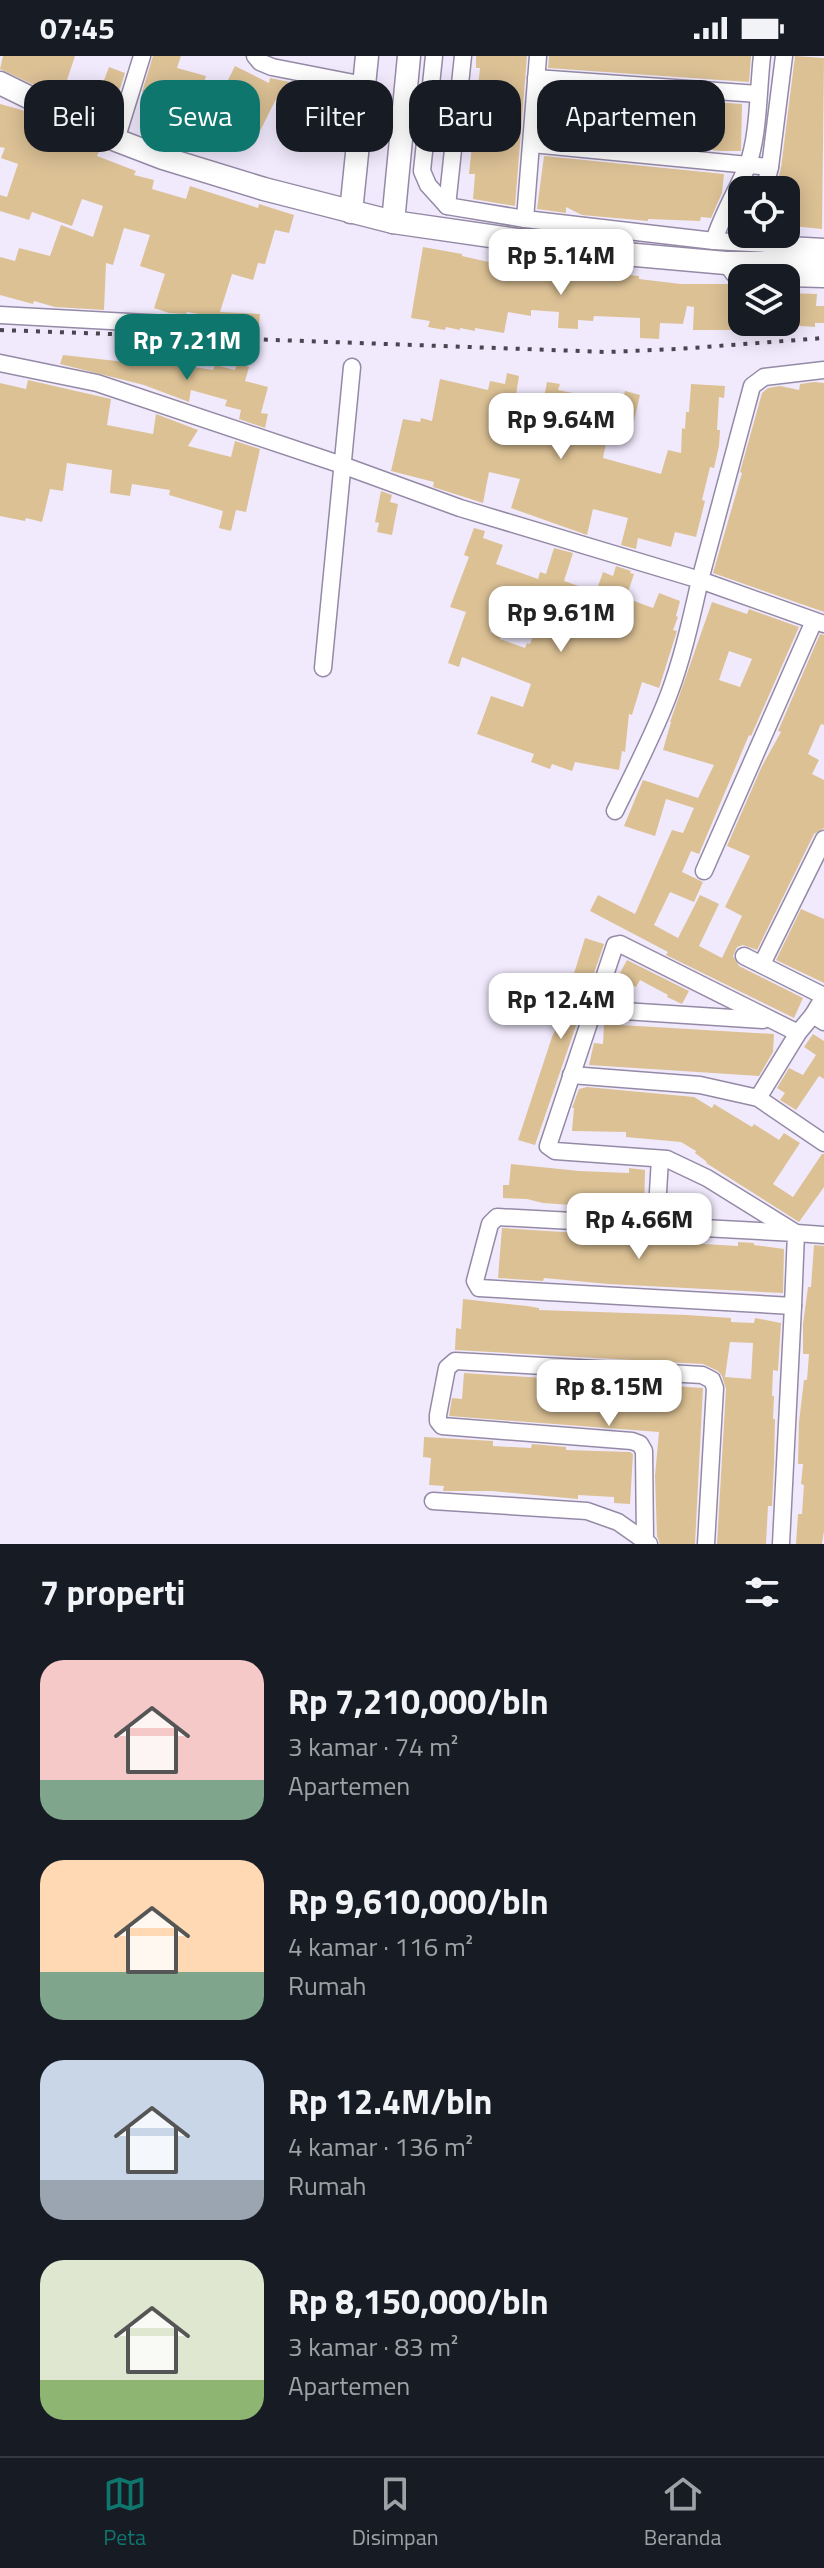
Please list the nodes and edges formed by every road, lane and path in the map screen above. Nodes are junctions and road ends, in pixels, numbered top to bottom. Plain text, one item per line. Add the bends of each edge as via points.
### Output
1 (142, 56) edge
2 (255, 56) edge
3 (367, 56) edge
4 (409, 56) edge
5 (434, 56) edge
6 (463, 56) edge
7 (538, 56) edge
8 (762, 56) edge
9 (784, 56) edge
10 (536, 78) junction
11 (338, 80) edge
12 (365, 80) edge
13 (0, 83) edge
14 (758, 94) junction
15 (24, 95) edge
16 (124, 114) edge
17 (124, 143) edge
18 (532, 144) junction
19 (357, 152) edge
20 (748, 165) junction
21 (770, 167) junction
22 (768, 176) edge
23 (447, 206) junction
24 (351, 212) junction
25 (525, 219) junction
26 (463, 220) junction
27 (393, 222) junction
28 (714, 241) junction
29 (824, 247) edge
30 (742, 257) edge
31 (824, 263) edge
32 (800, 278) edge
33 (824, 279) edge
34 (0, 315) edge
35 (203, 326) dead end
36 (0, 363) edge
37 (352, 367) dead end
38 (824, 370) edge
39 (342, 465) junction
40 (700, 580) junction
41 (819, 623) edge
42 (323, 668) dead end
43 (615, 811) dead end
44 (824, 839) edge
45 (704, 871) dead end
46 (744, 956) dead end
47 (762, 964) junction
48 (823, 995) edge
49 (593, 1009) junction
50 (819, 1018) edge
51 (772, 1021) junction
52 (798, 1033) junction
53 (571, 1075) junction
54 (758, 1098) junction
55 (824, 1143) edge
56 (660, 1159) junction
57 (656, 1225) junction
58 (796, 1233) junction
59 (824, 1235) edge
60 (793, 1306) junction
61 (433, 1501) dead end
62 (647, 1542) edge
63 (706, 1544) edge
64 (781, 1544) edge

1 - 16 street
2 - 11 street via 272,67
3 - 12 main road
4 - 27 main road
5 - 23 street via 422,171
6 - 23 street
7 - 10 street
8 - 14 street
9 - 21 street
10 - 14 street
10 - 18 street
13 - 15 main road
14 - 20 street
17 - 24 main road
18 - 20 street
18 - 25 street
19 - 24 main road
20 - 21 street
20 - 28 street
21 - 22 street
23 - 26 street
24 - 27 main road
25 - 26 street
25 - 28 street
26 - 27 main road
26 - 30 main road via 602,252
28 - 30 street
29 - 30 street
30 - 31 main road
32 - 33 street
34 - 35 street
36 - 39 street via 97,383
37 - 39 street
38 - 40 street via 764,377 752,386
39 - 40 street via 460,508
39 - 42 street
40 - 41 street
40 - 43 street via 671,690
41 - 45 street
44 - 47 street
46 - 47 street
47 - 48 street
48 - 50 street
49 - 51 street
49 - 51 street via 612,948 620,944
49 - 53 street
50 - 52 street
51 - 52 street
52 - 54 street
53 - 54 street via 700,1085
53 - 56 street via 549,1149
54 - 55 street
56 - 57 street
56 - 58 street via 681,1163
57 - 58 street
57 - 60 street via 497,1217 490,1224 475,1284 483,1289
58 - 59 street
58 - 60 street
60 - 64 street
61 - 62 street via 587,1511 618,1522
62 - 63 street via 640,1444 442,1426 438,1415 450,1363 702,1375 712,1380

